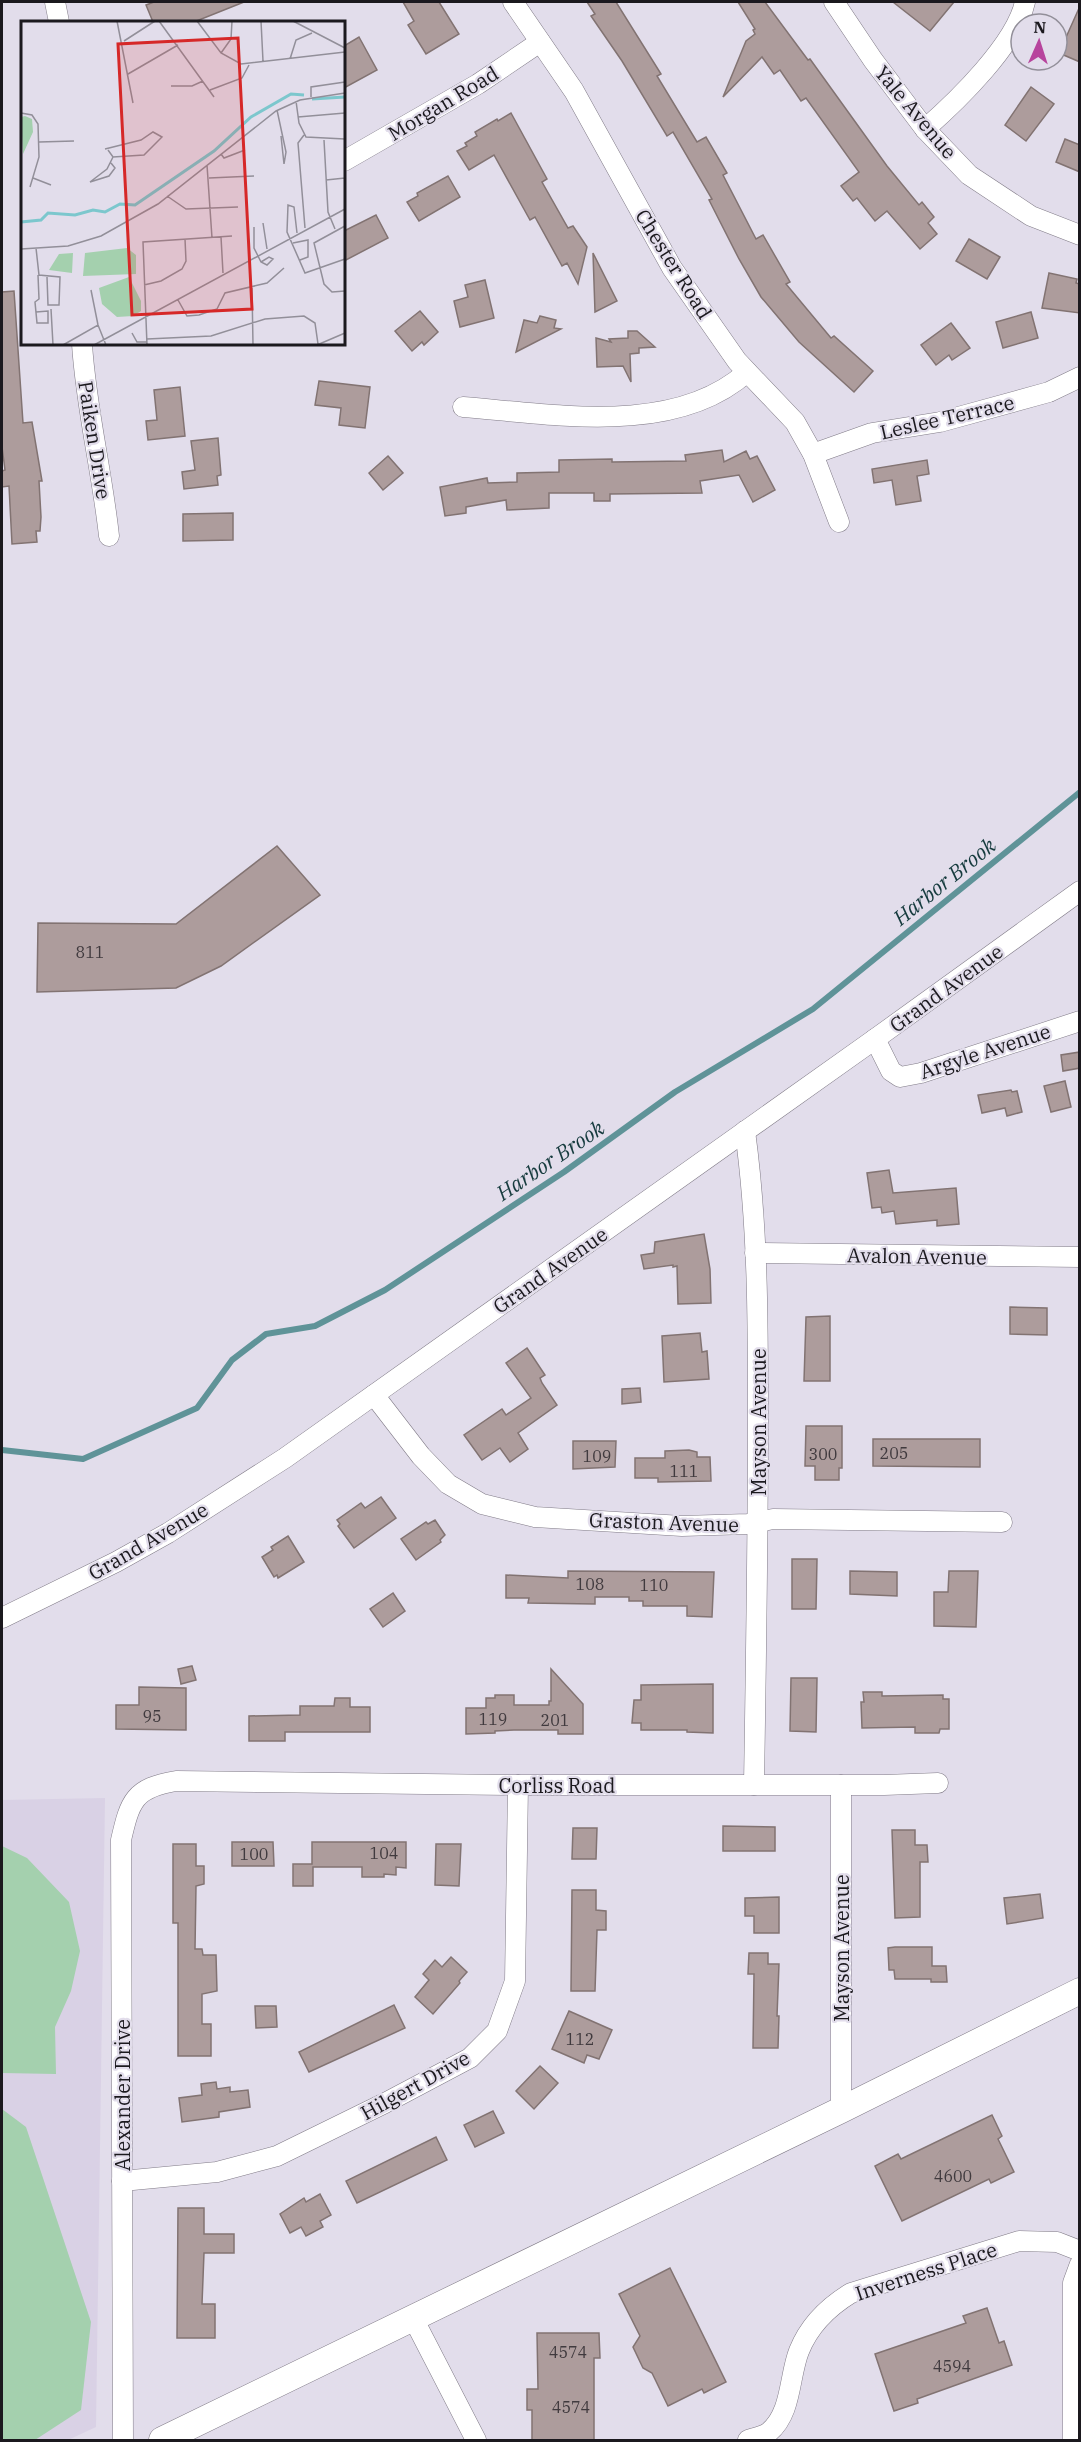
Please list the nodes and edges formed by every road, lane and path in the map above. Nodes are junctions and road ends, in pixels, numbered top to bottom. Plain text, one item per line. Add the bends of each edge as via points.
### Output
1 (55, 2) edge
2 (513, 2) edge
3 (834, 2) edge
4 (1026, 2) edge
5 (59, 21) edge
6 (540, 42) junction
7 (925, 129) junction
8 (345, 160) edge
9 (1080, 235) edge
10 (82, 345) edge
11 (747, 372) junction
12 (1080, 378) edge
13 (463, 406) dead end
14 (813, 454) junction
15 (839, 522) dead end
16 (109, 536) dead end
17 (1080, 891) edge
18 (1080, 1021) edge
19 (875, 1039) junction
20 (745, 1131) junction
21 (755, 1253) junction
22 (1080, 1257) edge
23 (374, 1395) junction
24 (758, 1522) junction
25 (1002, 1522) dead end
26 (2, 1618) edge
27 (176, 1781) joint
28 (938, 1783) dead end
29 (518, 1785) junction
30 (754, 1785) junction
31 (841, 1785) junction
32 (1080, 1991) edge
33 (841, 2110) junction
34 (122, 2181) junction
35 (1080, 2251) edge
36 (1080, 2264) edge
37 (413, 2318) junction
38 (123, 2440) edge
39 (162, 2440) edge
40 (476, 2440) edge
41 (748, 2440) edge
42 (1073, 2440) edge

1 - 5 street
2 - 6 street, Chester Road
3 - 7 street, Yale Avenue
4 - 7 street via 1011,36 952,105
6 - 8 street, Morgan Road via 478,84
6 - 11 street, Chester Road via 574,91 672,268
7 - 9 street, Yale Avenue via 969,175 1030,216
10 - 16 street, Paiken Drive
11 - 13 street via 732,386 688,404 645,413 598,418
11 - 14 street, Chester Road via 795,422
12 - 14 street, Leslee Terrace via 1049,392 940,422 872,434
14 - 15 street, Chester Road
17 - 19 street, Grand Avenue
18 - 19 street, Argyle Avenue via 900,1077 891,1071
19 - 20 street, Grand Avenue
20 - 21 street, Mayson Avenue
20 - 23 street, Grand Avenue
21 - 22 street, Avalon Avenue
21 - 24 street, Mayson Avenue
23 - 24 street, Graston Avenue via 420,1456 448,1484 482,1504 535,1517 682,1526
23 - 26 street, Grand Avenue via 168,1533
24 - 25 street, Graston Avenue
24 - 30 street, Mayson Avenue
27 - 29 street, Corliss Road
27 - 34 street, Alexander Drive via 154,1785 138,1796 128,1809 121,1840
28 - 31 street, Corliss Road
29 - 30 street, Corliss Road
29 - 34 street, Hilgert Drive via 515,1981 497,2031 470,2058 277,2156 217,2172
30 - 31 street, Corliss Road
31 - 33 street, Mayson Avenue
32 - 33 main road
33 - 37 main road
34 - 38 street, Alexander Drive
35 - 41 street, Inverness Place via 1057,2242 1019,2241 851,2293 811,2328 799,2351 783,2414 768,2433
36 - 42 street via 1073,2283
37 - 39 main road
37 - 40 street

